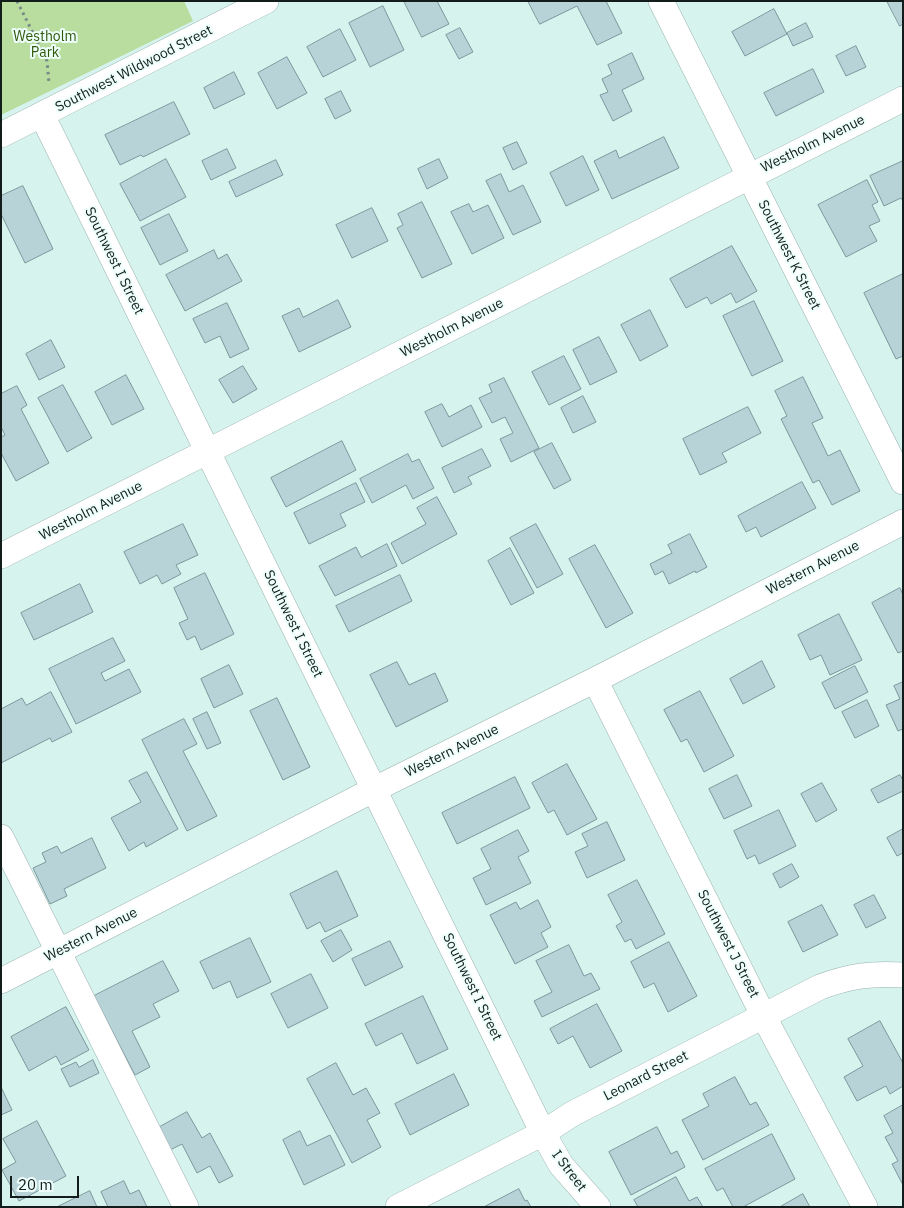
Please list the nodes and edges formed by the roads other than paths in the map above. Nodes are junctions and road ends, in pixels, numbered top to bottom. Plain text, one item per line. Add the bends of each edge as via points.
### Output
1 (266, 1) edge
2 (661, 1) edge
3 (903, 99) edge
4 (42, 115) junction
5 (1, 136) edge
6 (749, 176) junction
7 (208, 453) junction
8 (903, 482) edge
9 (903, 522) edge
10 (1, 556) edge
11 (595, 680) junction
12 (375, 789) junction
13 (1, 837) edge
14 (58, 952) junction
15 (903, 975) edge
16 (1, 981) edge
17 (764, 1015) junction
18 (543, 1133) junction
19 (186, 1207) edge
20 (398, 1207) edge
21 (598, 1207) edge
22 (865, 1207) edge

1 - 4 street, Southwest Wildwood Street
2 - 6 street, Southwest K Street
3 - 6 street, Westholm Avenue
4 - 5 street, Southwest Wildwood Street
4 - 7 street, Southwest I Street
6 - 7 street, Westholm Avenue
6 - 8 street, Southwest K Street
7 - 10 street, Westholm Avenue
7 - 12 street, Southwest I Street
9 - 11 street, Western Avenue
11 - 12 street, Western Avenue
11 - 17 street, Southwest J Street
12 - 14 street, Western Avenue
12 - 18 street, Southwest I Street
13 - 14 street
14 - 16 street, Western Avenue
14 - 19 street
15 - 17 street, Leonard Street via 879,973 845,978
17 - 18 street, Leonard Street via 572,1114
17 - 22 street, Southwest J Street
18 - 20 street, Leonard Street
18 - 21 street, I Street via 561,1165

